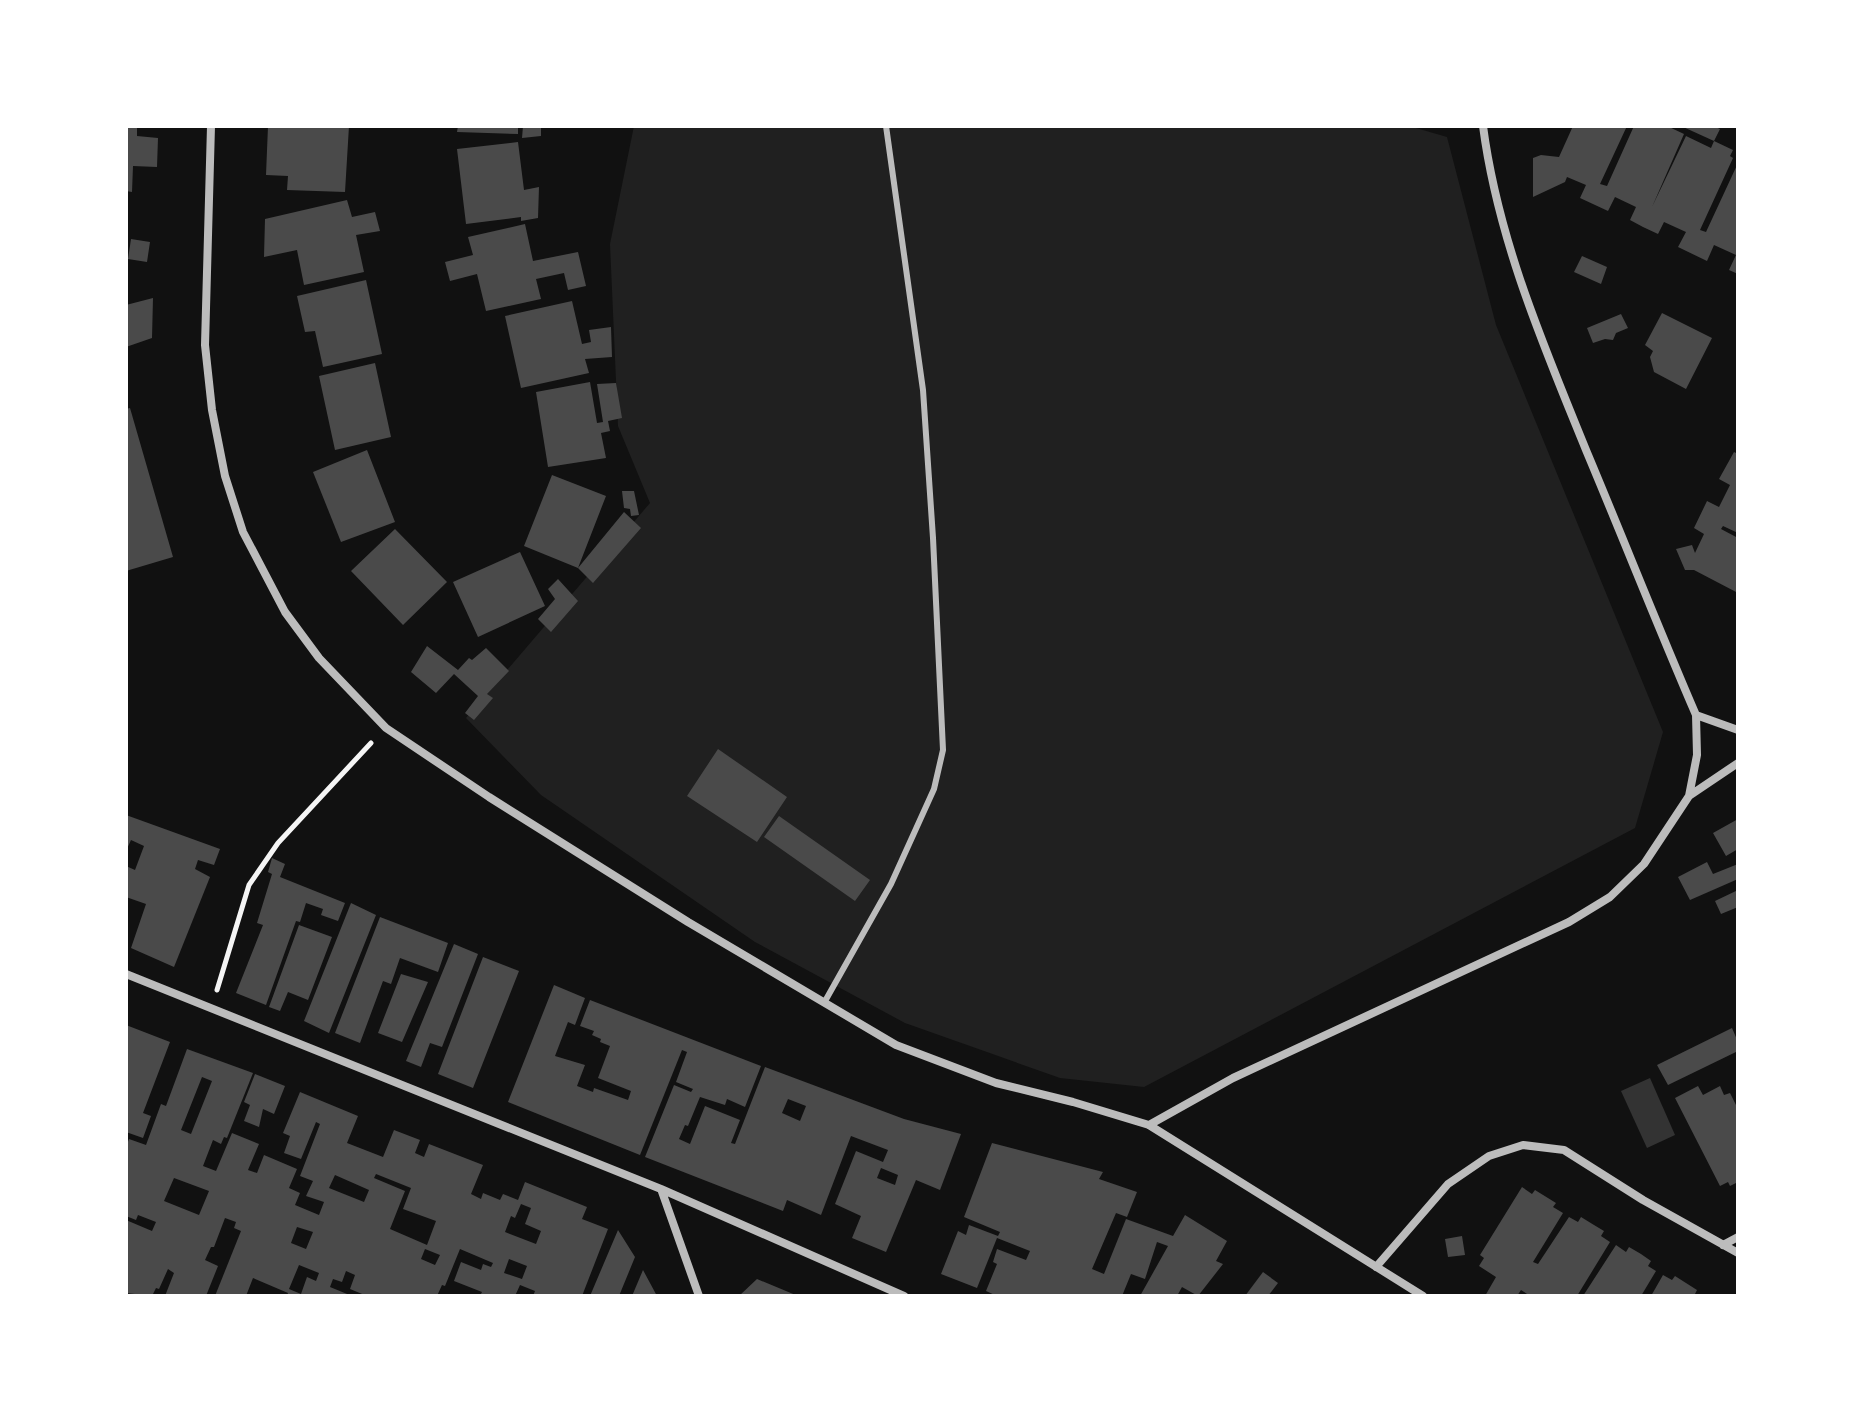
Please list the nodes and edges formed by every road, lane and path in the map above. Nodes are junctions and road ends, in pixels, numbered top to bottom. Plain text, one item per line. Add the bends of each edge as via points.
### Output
1 (211, 126) edge
2 (886, 126) edge
3 (1483, 126) edge
4 (1696, 715) junction
5 (386, 728) junction
6 (1738, 730) edge
7 (1738, 763) edge
8 (1689, 796) junction
9 (126, 974) edge
10 (824, 1004) junction
11 (212, 1008) junction
12 (1149, 1125) junction
13 (661, 1189) junction
14 (1738, 1237) edge
15 (1723, 1245) junction
16 (1738, 1253) edge
17 (1376, 1267) junction
18 (699, 1296) edge
19 (904, 1296) edge
20 (1423, 1296) edge

1 - 5 street via 205,345 225,476 243,532 285,612 319,658
2 - 10 lane via 923,390 943,750 934,789 891,884
3 - 4 street via 1502,224 1531,317
4 - 6 street
4 - 8 street via 1697,755
5 - 10 street
5 - 11 path via 278,843 249,885
7 - 8 street
8 - 12 street via 1644,864 1610,897 1569,922 1233,1078
9 - 11 street
10 - 12 street via 896,1045 996,1083
11 - 13 street
12 - 17 street
13 - 18 street
13 - 19 street
14 - 15 street
15 - 16 street
15 - 17 street via 1564,1150 1523,1145 1489,1156 1448,1184
17 - 20 street

